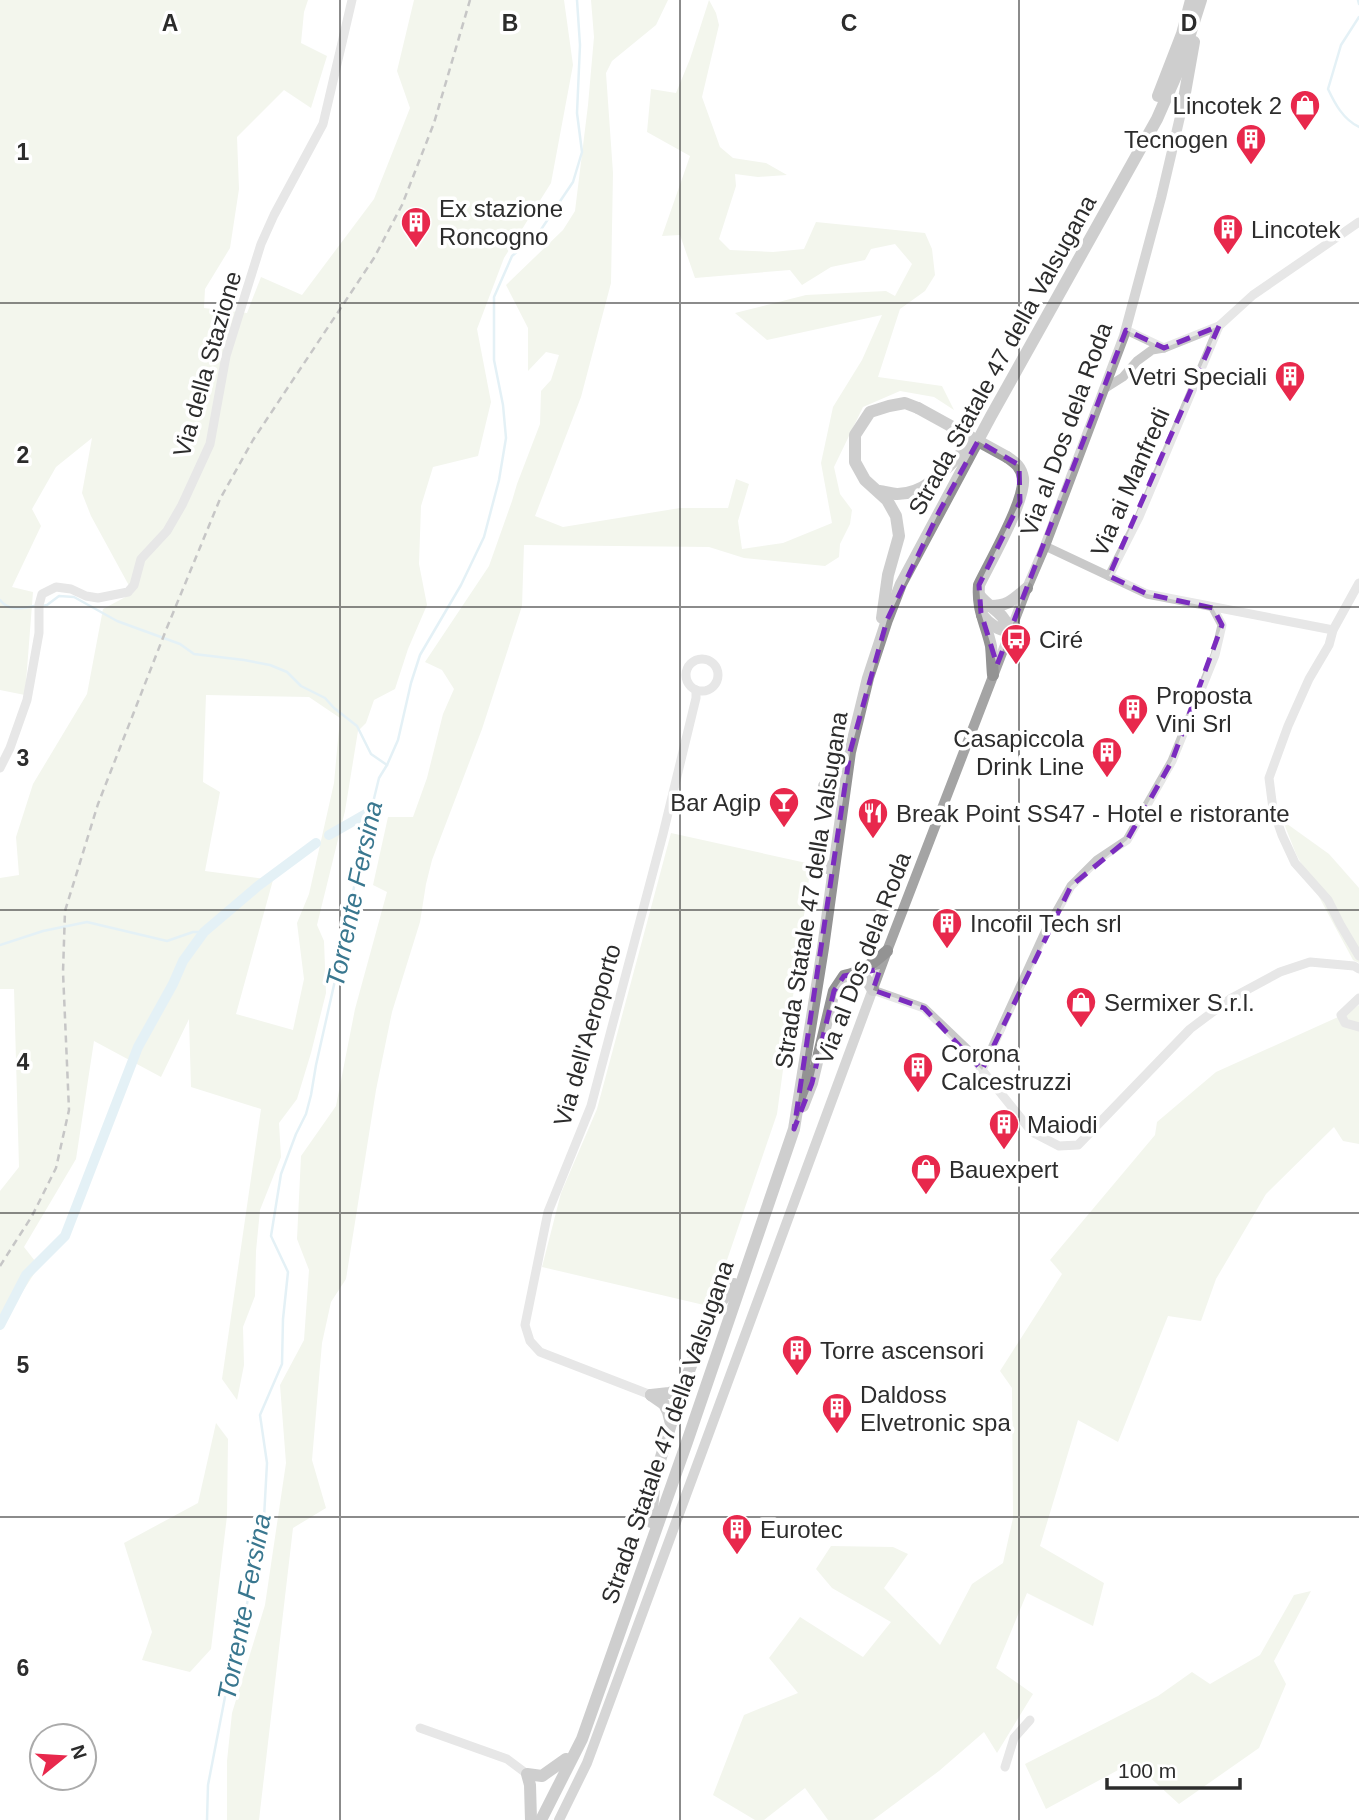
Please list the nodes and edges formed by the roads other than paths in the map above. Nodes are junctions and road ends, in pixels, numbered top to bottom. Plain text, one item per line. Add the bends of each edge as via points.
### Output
1 (352, 0) edge
2 (1197, 3) edge
3 (1183, 104) joint
4 (1359, 222) edge
5 (1219, 326) junction
6 (1126, 330) junction
7 (1164, 348) junction
8 (1104, 389) junction
9 (967, 447) junction
10 (878, 491) junction
11 (1045, 546) junction
12 (1109, 576) junction
13 (1359, 583) edge
14 (1027, 588) junction
15 (1213, 608) junction
16 (984, 610) junction
17 (882, 618) junction
18 (1333, 630) junction
19 (1010, 632) junction
20 (993, 675) junction
21 (696, 690) dead end
22 (841, 767) junction
23 (0, 768) edge
24 (824, 786) dead end
25 (816, 851) dead end
26 (827, 868) junction
27 (887, 951) junction
28 (1359, 956) edge
29 (1359, 970) edge
30 (856, 974) junction
31 (873, 990) junction
32 (1359, 998) edge
33 (1359, 1027) edge
34 (982, 1070) junction
35 (794, 1129) junction
36 (734, 1284) junction
37 (650, 1395) junction
38 (651, 1522) junction
39 (1030, 1720) dead end
40 (420, 1728) dead end
41 (566, 1759) junction
42 (1005, 1767) dead end
43 (527, 1774) junction
44 (532, 1820) edge
45 (541, 1820) edge
46 (559, 1820) edge

1 - 23 street, Via della Stazione via 323,124 261,244 226,356 210,444 182,505 167,531 141,559 128,592 98,598 57,587 42,594 27,700
2 - 3 highway
2 - 9 highway, Strada Statale 47 della Valsugana via 1150,113
2 - 35 highway, Strada Statale 47 della Valsugana via 1179,69 1157,119 991,416 901,584 887,620 850,752
3 - 6 main road, Via al Dos dela Roda
4 - 5 street, Via ai Manfredi via 1253,295
5 - 7 street, Via ai Manfredi
5 - 12 street, Via ai Manfredi via 1139,517
6 - 7 street
6 - 8 main road, Via al Dos dela Roda
7 - 8 street, Via ai Manfredi via 1152,350
8 - 11 main road, Via al Dos dela Roda
9 - 10 highway via 943,473 917,490 898,494
9 - 17 highway, Strada Statale 47 della Valsugana
10 - 16 highway, bridge via 855,462 855,435 870,412 905,403 1019,465 1024,479 1020,502 979,585
10 - 17 highway via 896,516 899,536
11 - 12 street
11 - 14 main road, Via al Dos dela Roda
12 - 15 street via 1147,594
13 - 18 street
14 - 16 highway via 1012,602
14 - 19 main road, Via al Dos dela Roda
15 - 18 street
15 - 34 street via 1222,625 1215,655 1172,761 1127,840 1097,860 1071,886
16 - 19 highway via 999,612
16 - 20 highway
17 - 22 highway, Strada Statale 47 della Valsugana
18 - 28 street via 1269,778 1273,809 1295,863 1328,900
19 - 20 main road, Via al Dos dela Roda
20 - 27 main road, Via al Dos dela Roda
21 - 37 street, Via dell'Aeroporto via 591,1106 548,1212 525,1325 540,1352
22 - 24 highway
22 - 26 highway, Strada Statale 47 della Valsugana
25 - 26 highway
26 - 36 highway, Strada Statale 47 della Valsugana via 796,1083 770,1181
27 - 30 highway
27 - 31 main road, Via al Dos dela Roda
29 - 34 street via 1310,962 1280,972 1230,999 1190,1029 1078,1145 1059,1146 1031,1132
30 - 31 highway
30 - 35 highway via 844,976 834,991 812,1083
31 - 34 street via 924,1008 968,1049
31 - 46 main road, Via al Dos dela Roda via 587,1763
32 - 33 street via 1341,1015 1345,1023
35 - 45 highway, Strada Statale 47 della Valsugana via 582,1739
36 - 37 highway via 708,1320 685,1382 669,1393
36 - 38 highway, Strada Statale 47 della Valsugana
37 - 38 highway via 664,1404 671,1424 655,1478
38 - 41 highway, Strada Statale 47 della Valsugana
39 - 42 street via 1014,1738
40 - 43 street via 507,1759
41 - 43 highway via 542,1776
41 - 44 highway, Strada Statale 47 della Valsugana
43 - 44 highway

